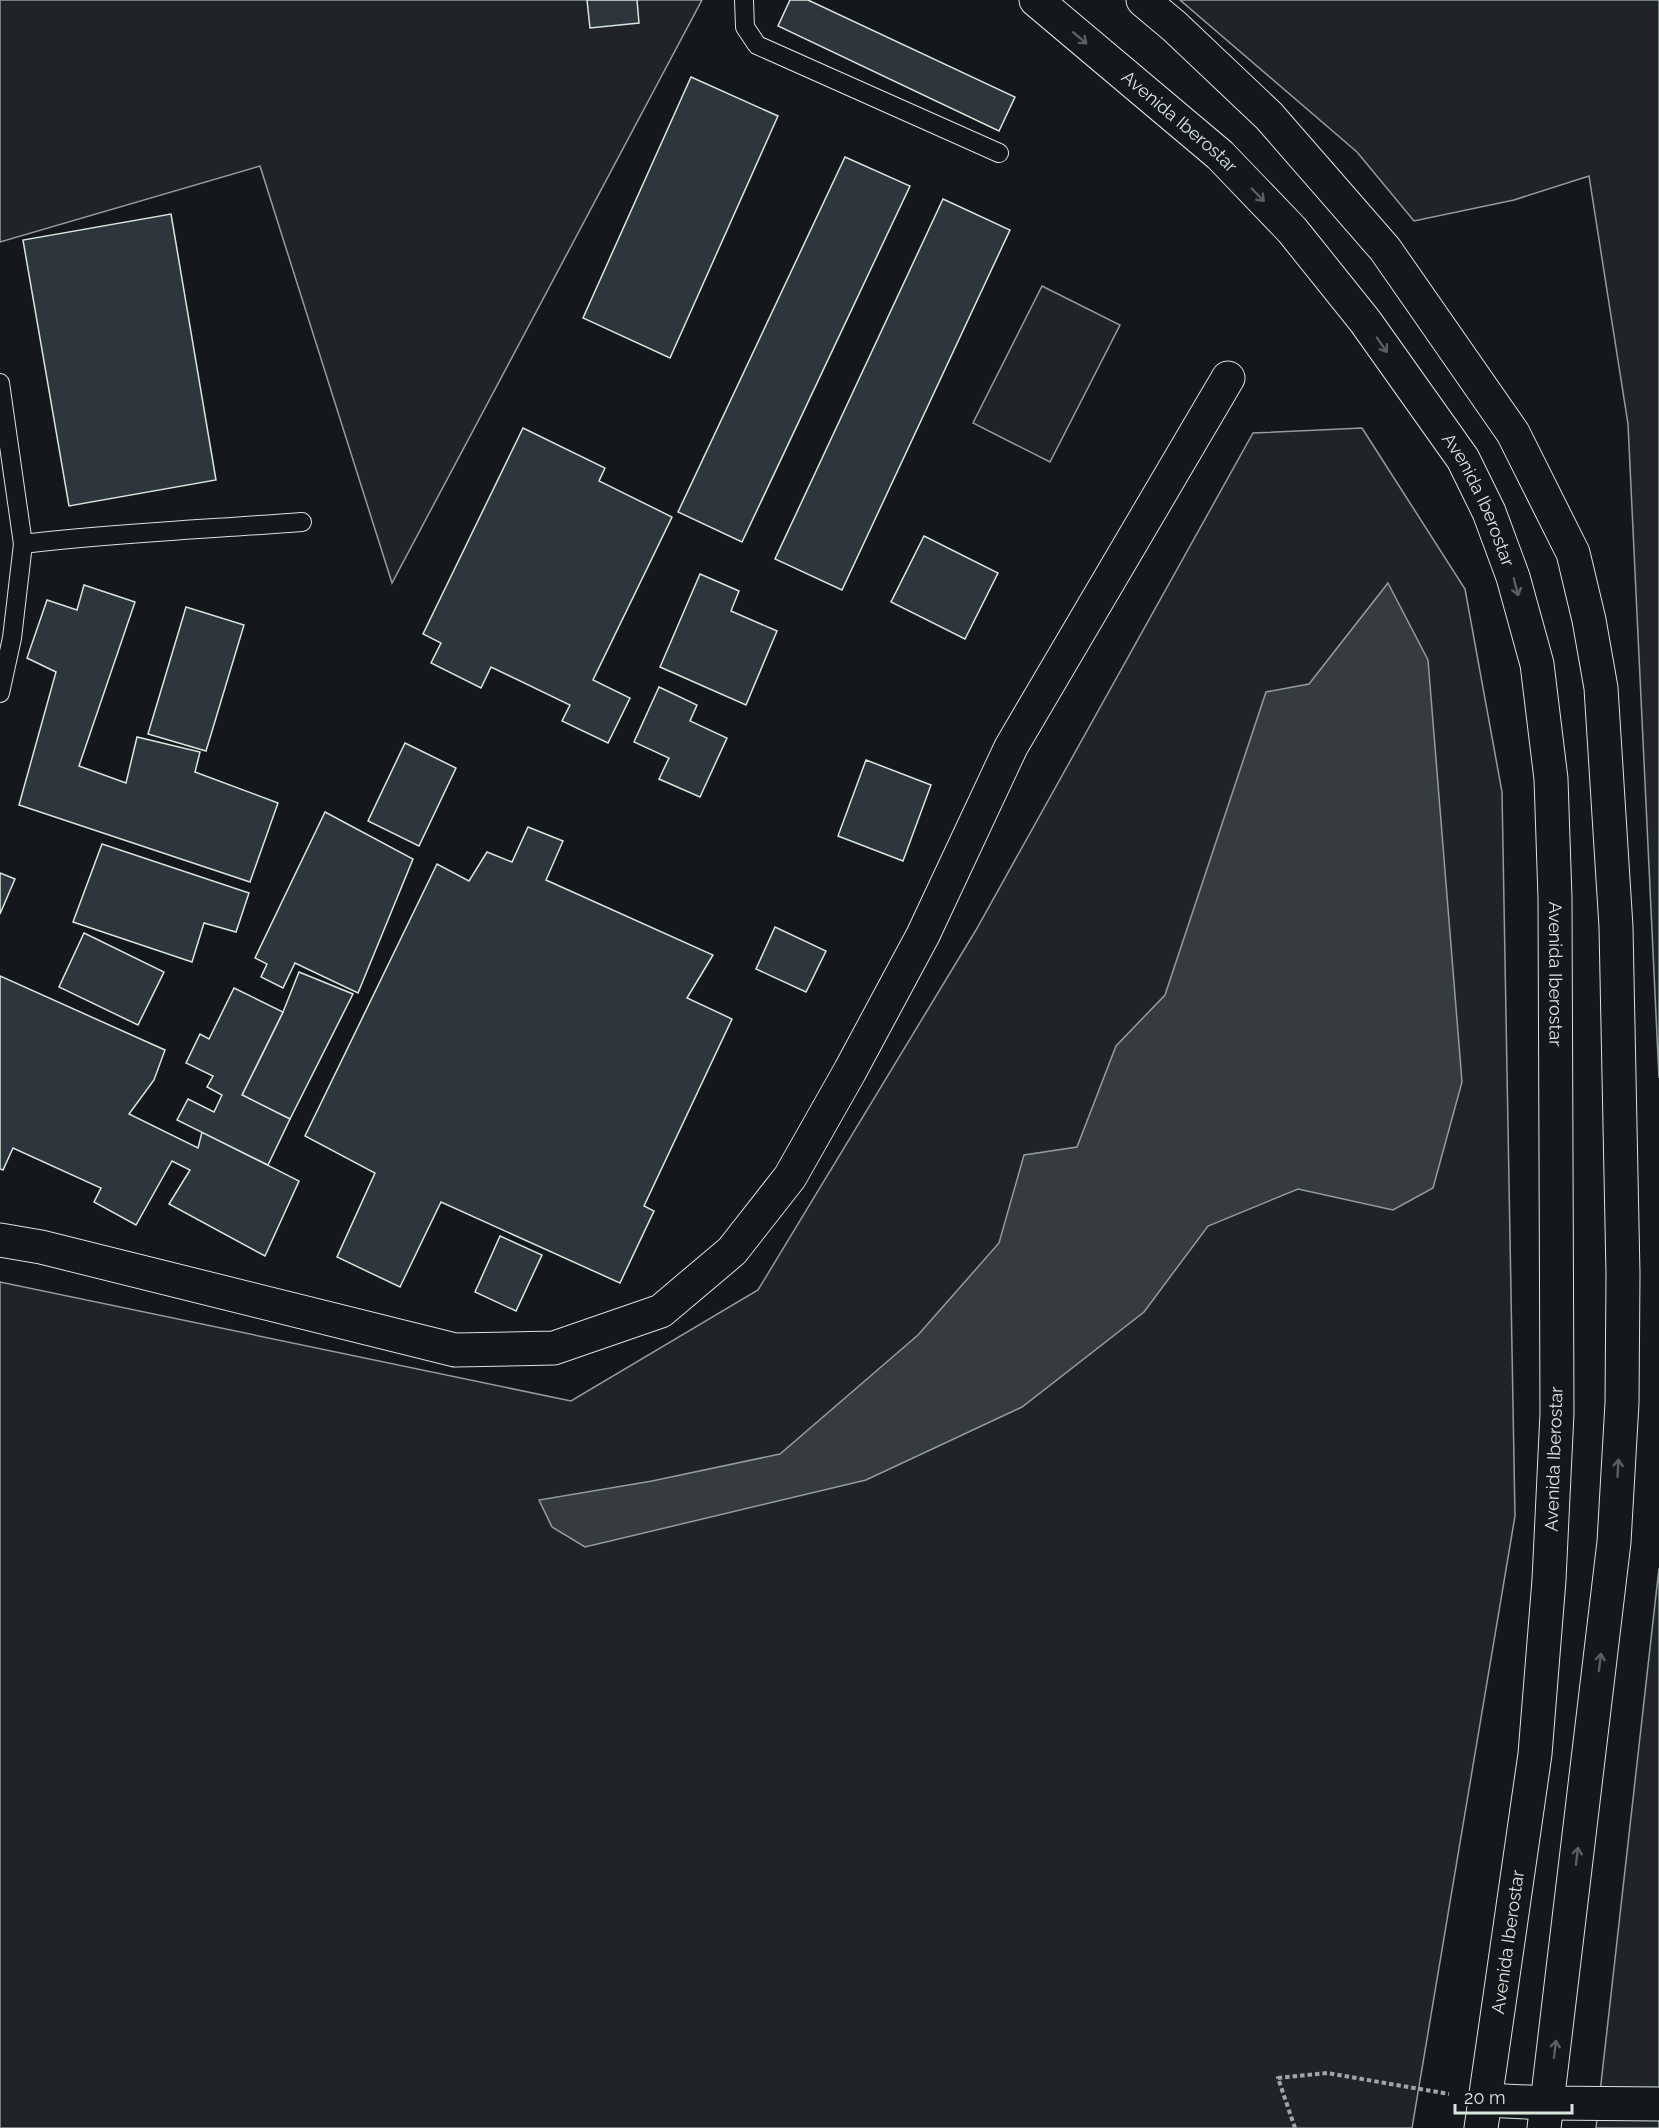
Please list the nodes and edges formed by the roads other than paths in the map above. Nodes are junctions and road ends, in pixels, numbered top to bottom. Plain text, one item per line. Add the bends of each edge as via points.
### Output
1 (744, 0) edge
2 (1036, 0) edge
3 (1143, 0) edge
4 (999, 153) dead end
5 (1228, 378) dead end
6 (0, 383) edge
7 (302, 522) dead end
8 (22, 544) junction
9 (0, 693) edge
10 (0, 1240) edge
11 (1659, 2104) edge
12 (1483, 2114) edge
13 (1546, 2116) edge

1 - 4 lane via 745,27 757,45
2 -> 12 street, Avenida Iberostar via 1220,155 1292,230 1365,321 1463,459 1489,512 1513,577 1536,664 1551,779 1553,838 1557,1413 1535,1754
13 -> 3 street via 1614,1542 1622,1403 1616,927 1600,688 1589,620 1573,553 1513,434 1385,249 1269,116
5 - 10 street via 1011,747 923,935 790,1177 732,1251 661,1311 554,1348 455,1350
6 - 8 lane
7 - 8 lane
8 - 9 lane via 12,638
11 - 13 street
12 - 13 street

